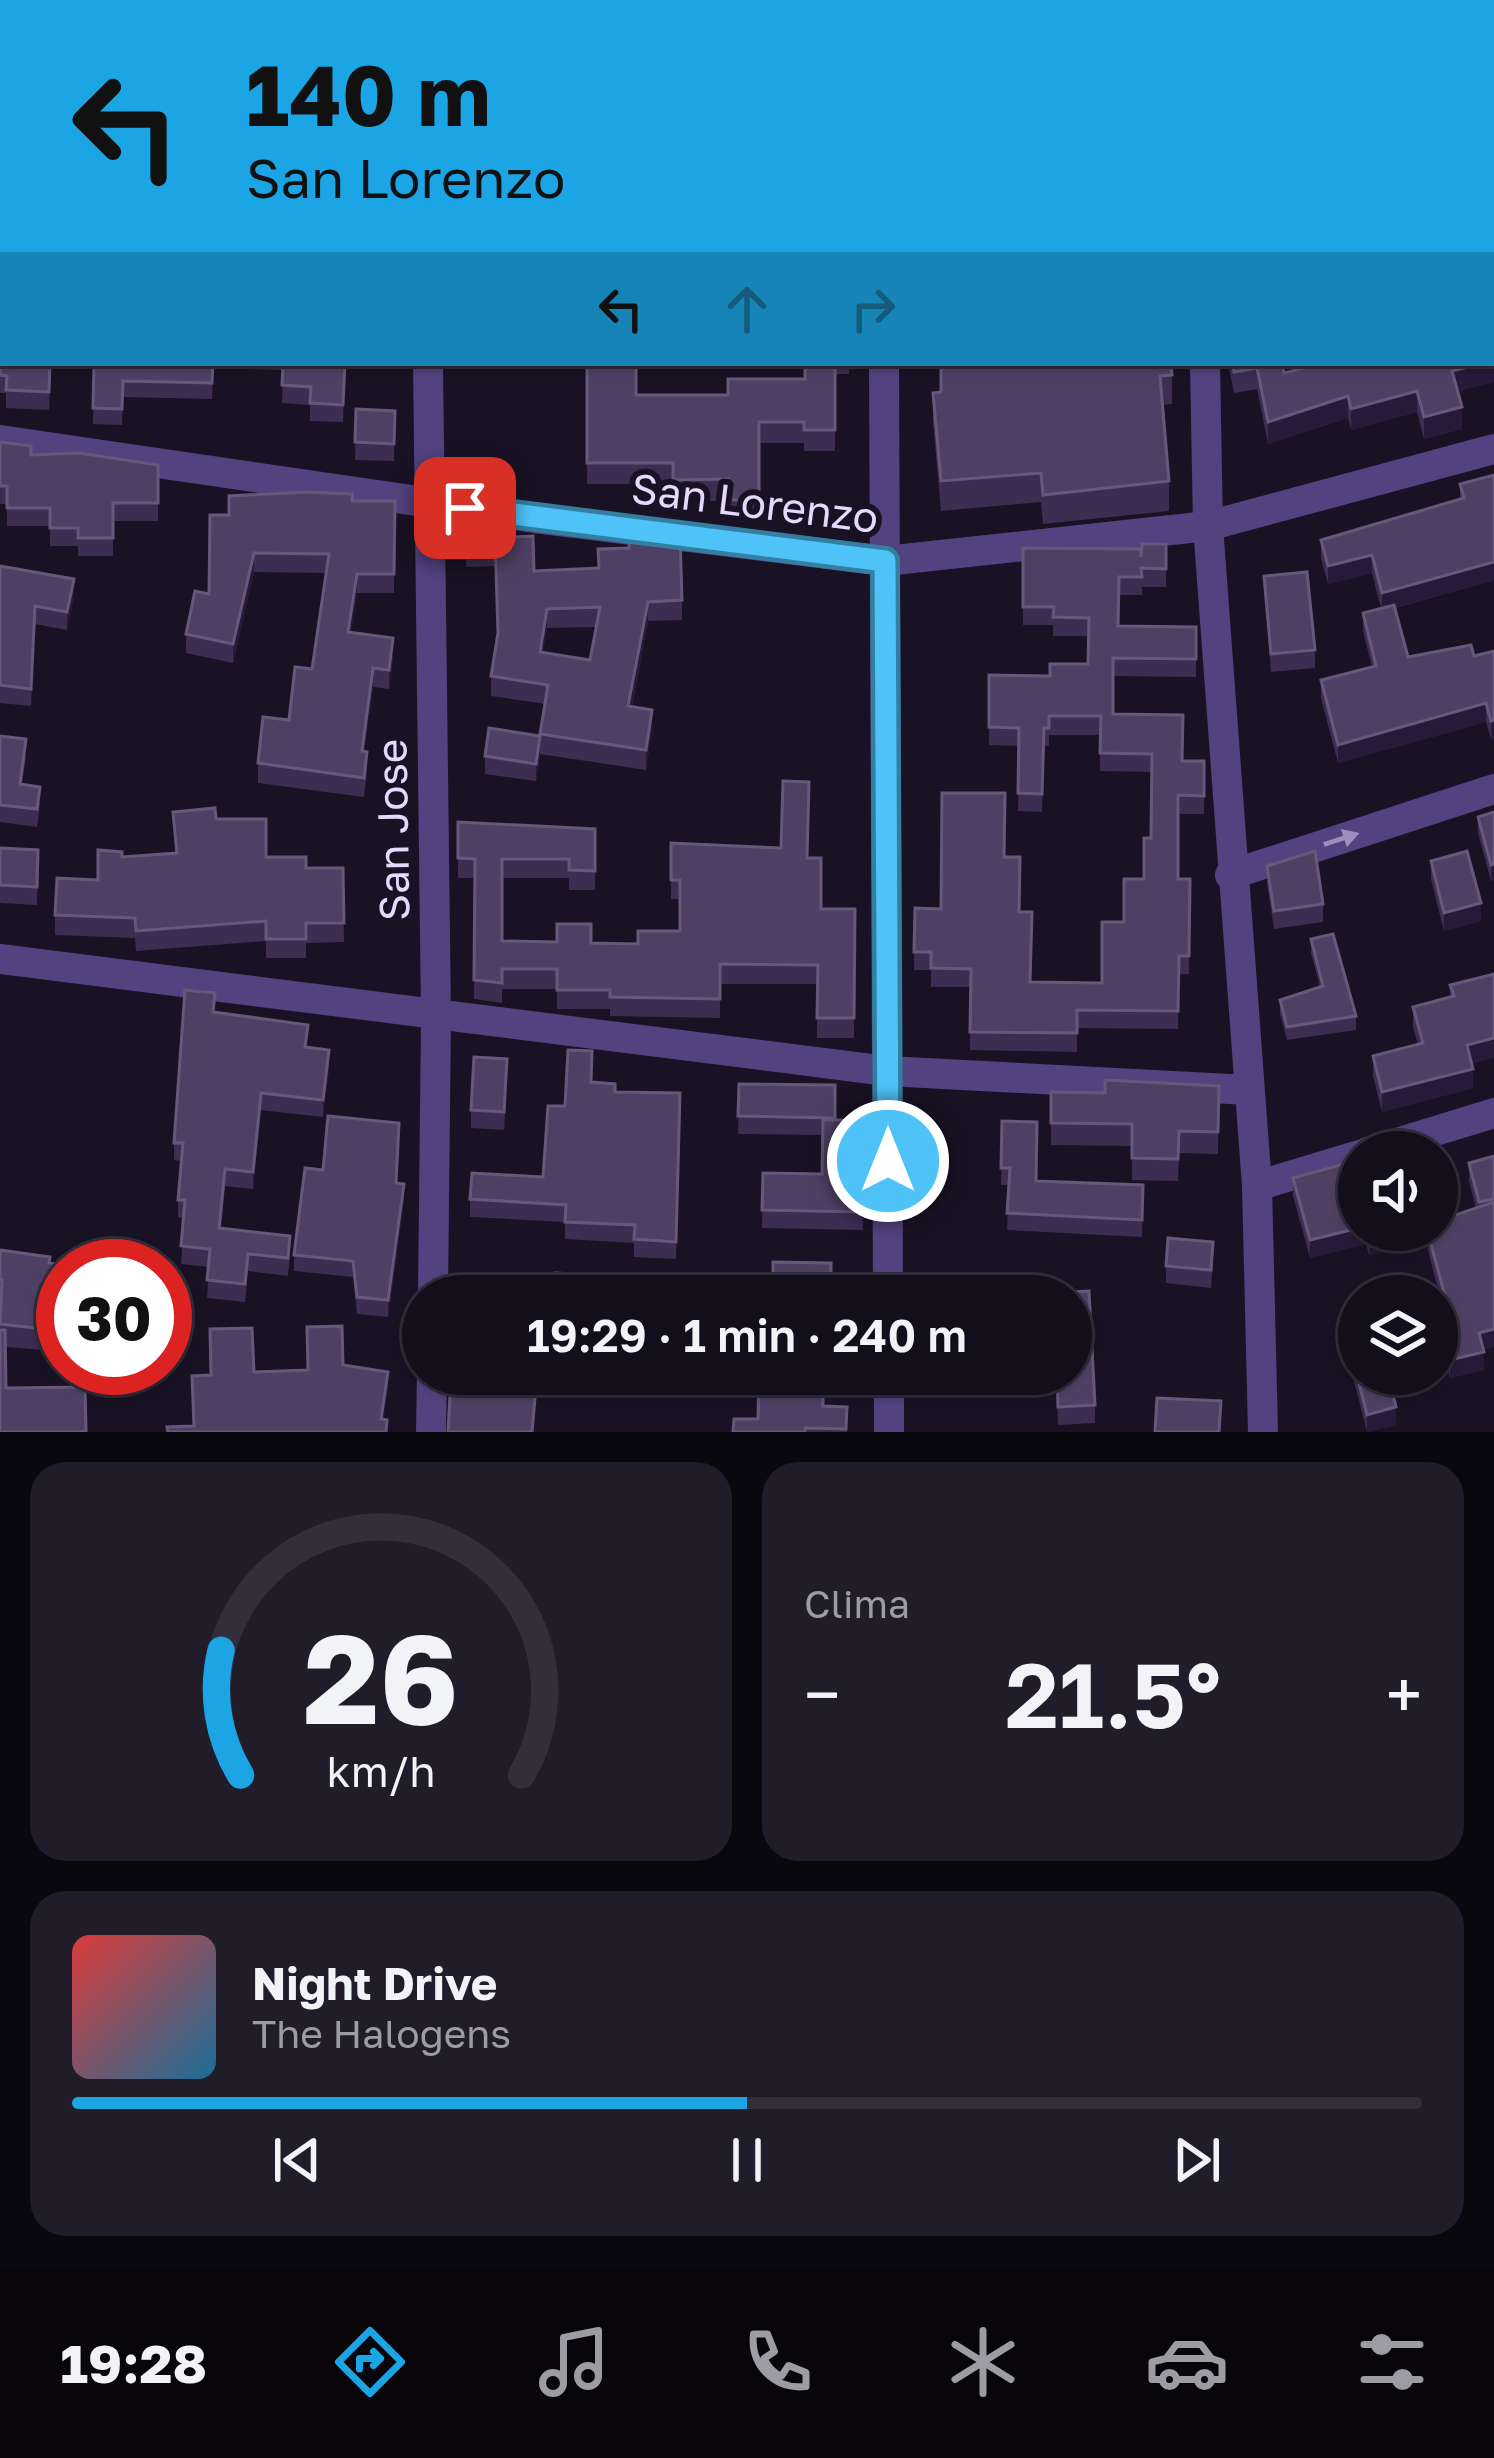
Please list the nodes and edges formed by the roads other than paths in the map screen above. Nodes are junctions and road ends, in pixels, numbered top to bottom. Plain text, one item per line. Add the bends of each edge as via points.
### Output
1 (428, 366) edge
2 (884, 366) edge
3 (1205, 366) edge
4 (0, 440) edge
5 (1494, 449) edge
6 (430, 503) junction
7 (1208, 526) junction
8 (885, 561) junction
9 (1494, 789) edge
10 (1230, 875) junction
11 (0, 959) edge
12 (436, 1017) junction
13 (887, 1071) junction
14 (1249, 1090) junction
15 (1494, 1113) edge
16 (1435, 1131) edge
17 (1338, 1161) edge
18 (1257, 1186) junction
19 (433, 1275) edge
20 (888, 1275) edge
21 (431, 1395) edge
22 (889, 1395) edge
23 (431, 1432) edge
24 (889, 1432) edge
25 (1263, 1432) edge

1 - 6 street, San Jose
2 - 8 street
3 - 7 street
4 - 6 street, San Lorenzo
5 - 7 street, San Lorenzo
6 - 8 street, San Lorenzo
6 - 12 street, San Jose
7 - 8 street, San Lorenzo
7 - 10 street
8 - 13 street
10 -> 9 street
10 - 14 street
11 - 12 street
12 - 13 street
12 - 19 street, San Jose
13 - 14 street
13 - 20 street
14 - 18 street
15 - 16 street
17 - 18 street
18 - 25 street
21 - 23 street
22 - 24 street

